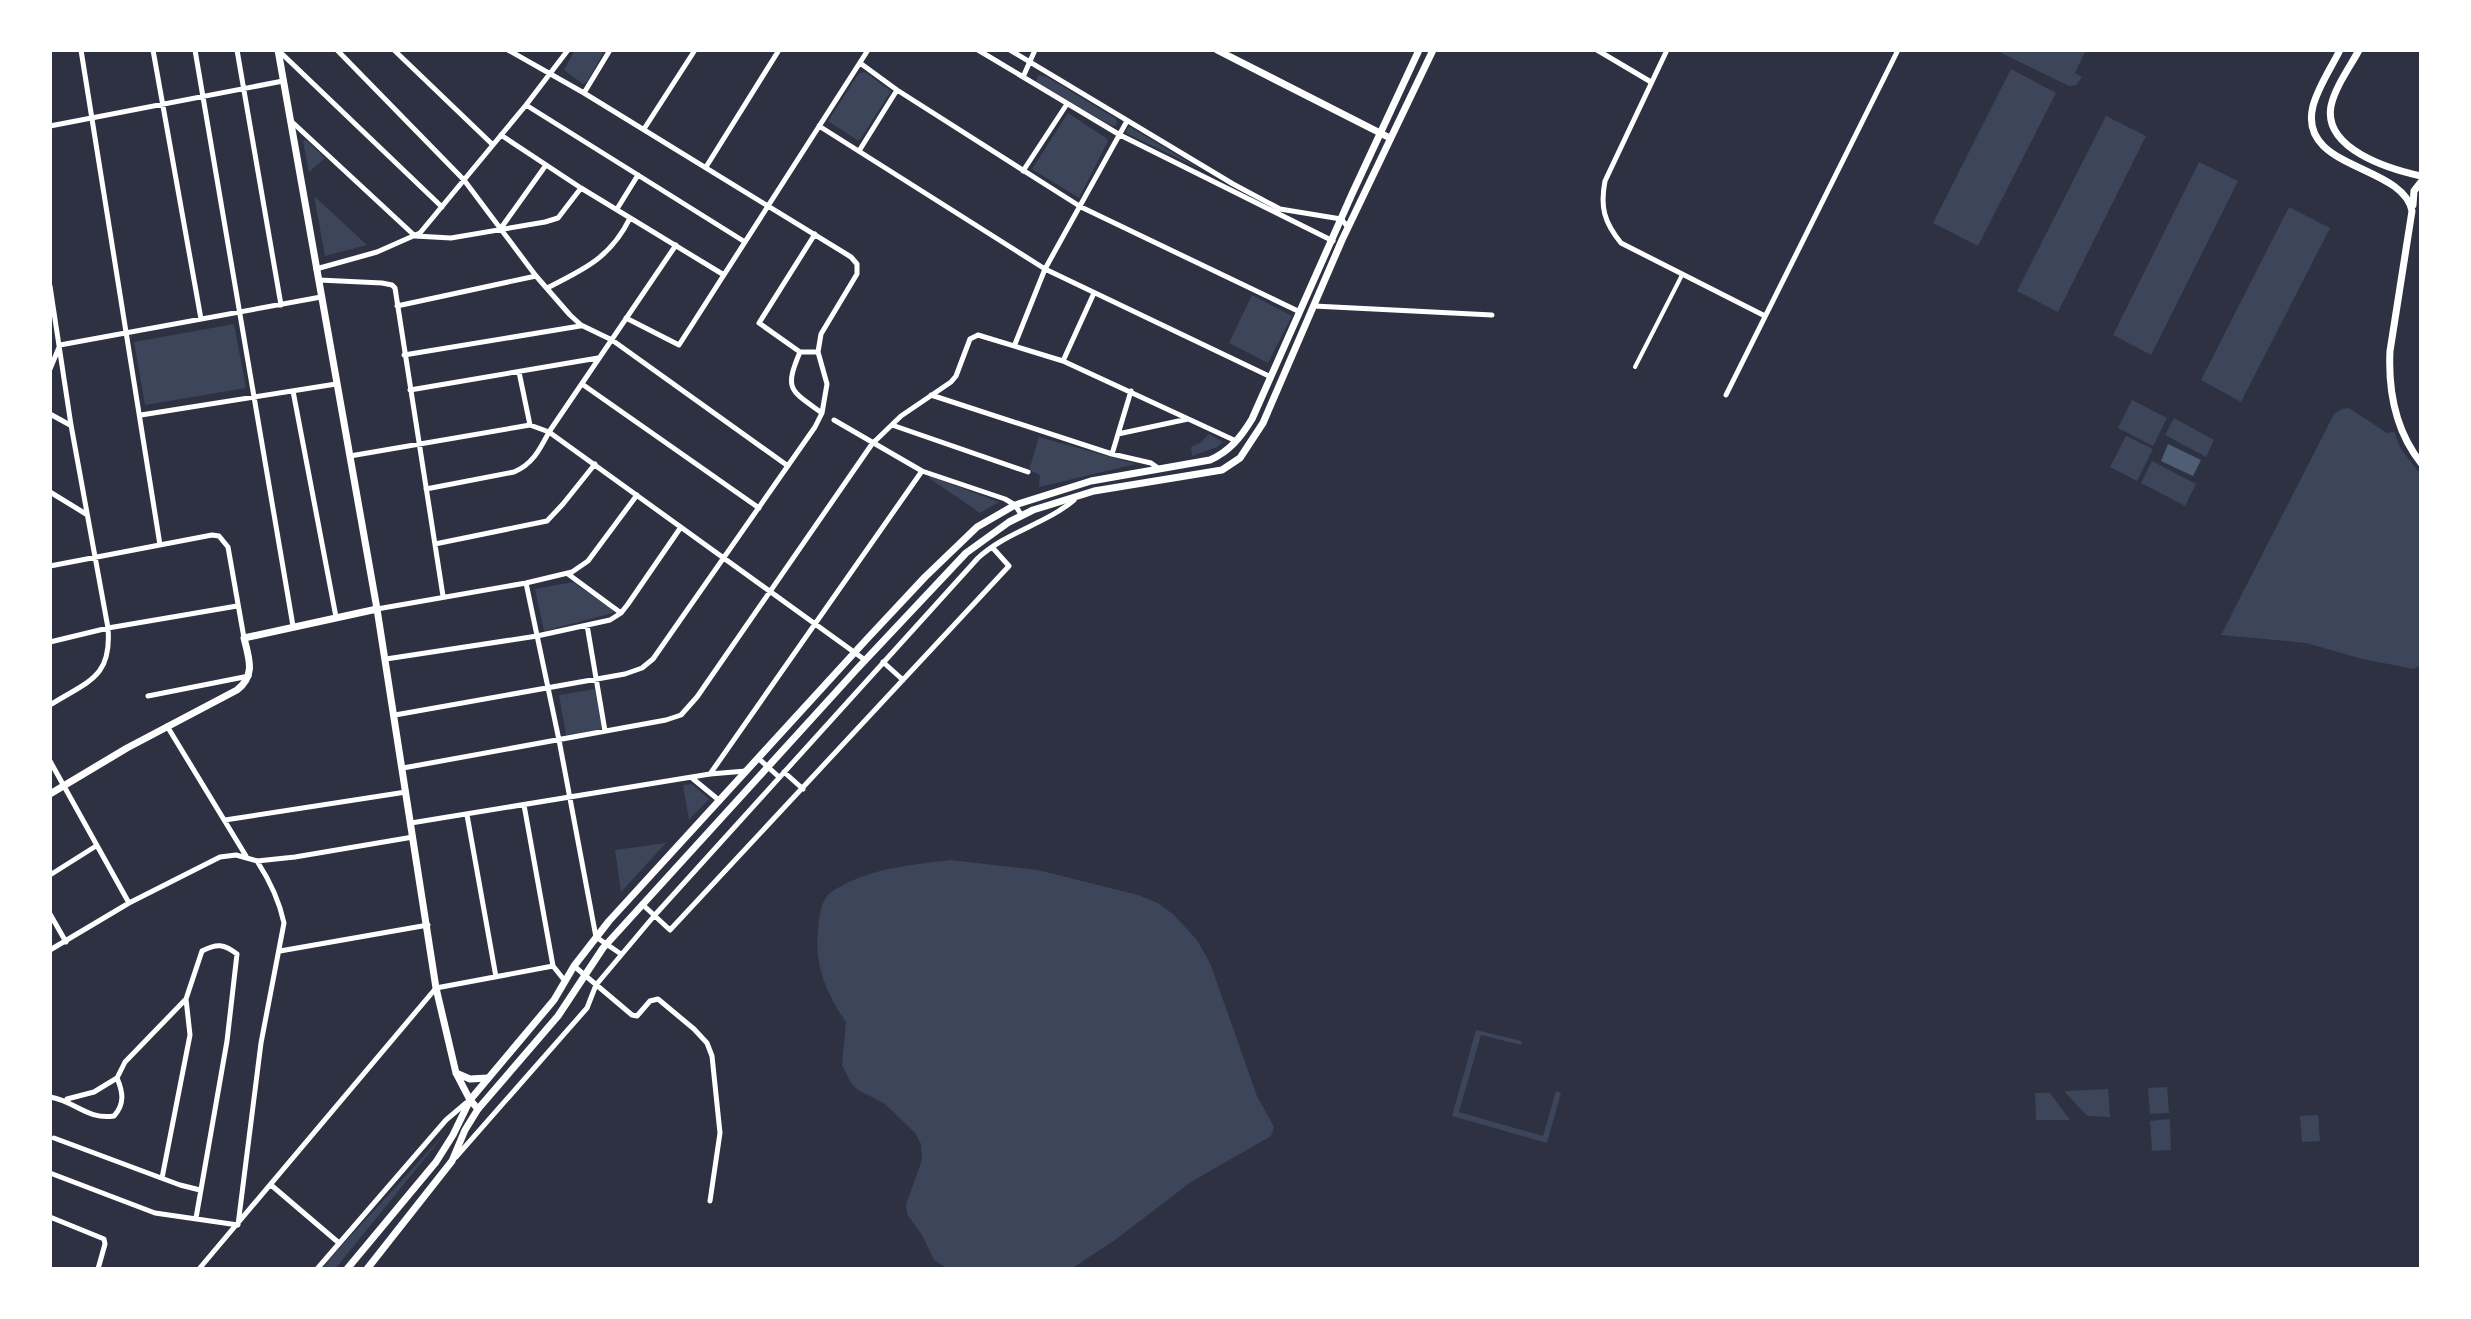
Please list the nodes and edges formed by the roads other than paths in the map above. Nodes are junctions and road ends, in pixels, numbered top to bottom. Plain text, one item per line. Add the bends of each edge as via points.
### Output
1 (81, 50) edge
2 (153, 50) edge
3 (195, 50) edge
4 (237, 50) edge
5 (278, 50) edge
6 (337, 50) edge
7 (394, 50) edge
8 (508, 50) edge
9 (568, 50) edge
10 (610, 50) edge
11 (695, 50) edge
12 (779, 50) edge
13 (868, 50) edge
14 (978, 50) edge
15 (1010, 50) edge
16 (1035, 50) edge
17 (1217, 50) edge
18 (1419, 50) edge
19 (1433, 50) edge
20 (1597, 50) edge
21 (1667, 50) edge
22 (1898, 50) edge
23 (2340, 50) edge
24 (2359, 50) edge
25 (1030, 62) junction
26 (860, 63) junction
27 (550, 74) junction
28 (1023, 77) junction
29 (283, 81) junction
30 (1651, 82) junction
31 (244, 89) junction
32 (897, 90) junction
33 (584, 93) junction
34 (203, 97) junction
35 (163, 104) junction
36 (1067, 104) junction
37 (526, 105) junction
38 (93, 118) junction
39 (290, 120) junction
40 (1127, 121) junction
41 (50, 126) edge
42 (819, 126) junction
43 (644, 129) junction
44 (1380, 133) junction
45 (501, 135) junction
46 (1120, 135) junction
47 (1390, 138) junction
48 (493, 145) junction
49 (859, 151) junction
50 (546, 165) junction
51 (706, 167) junction
52 (1023, 171) junction
53 (638, 175) junction
54 (2421, 179) edge
55 (464, 180) junction
56 (581, 188) junction
57 (769, 205) junction
58 (442, 207) junction
59 (1081, 207) junction
60 (617, 209) junction
61 (2412, 211) junction
62 (630, 218) junction
63 (1341, 219) junction
64 (1348, 227) junction
65 (501, 229) junction
66 (815, 234) junction
67 (415, 236) junction
68 (1342, 240) junction
69 (1332, 241) junction
70 (745, 242) junction
71 (676, 245) junction
72 (316, 269) junction
73 (1045, 269) junction
74 (724, 275) junction
75 (1682, 275) junction
76 (536, 276) junction
77 (318, 280) junction
78 (50, 286) edge
79 (547, 288) junction
80 (1094, 293) junction
81 (321, 297) junction
82 (281, 305) junction
83 (397, 306) junction
84 (1314, 306) junction
85 (240, 312) junction
86 (1300, 312) junction
87 (1492, 315) dead end
88 (1765, 316) junction
89 (626, 318) junction
90 (201, 319) junction
91 (581, 325) junction
92 (128, 333) junction
93 (50, 340) edge
94 (612, 340) junction
95 (1015, 344) junction
96 (60, 345) junction
97 (800, 352) junction
98 (818, 352) junction
99 (404, 355) junction
100 (599, 358) junction
101 (1063, 361) junction
102 (1635, 367) dead end
103 (50, 369) edge
104 (519, 372) junction
105 (1271, 377) junction
106 (336, 384) junction
107 (582, 384) junction
108 (410, 390) junction
109 (293, 391) junction
110 (1131, 391) junction
111 (253, 395) junction
112 (930, 395) junction
113 (1726, 395) dead end
114 (822, 413) junction
115 (50, 414) edge
116 (141, 415) junction
117 (1189, 419) junction
118 (834, 420) dead end
119 (71, 425) junction
120 (530, 425) junction
121 (892, 425) junction
122 (549, 432) junction
123 (1118, 434) junction
124 (1237, 441) junction
125 (419, 443) junction
126 (872, 444) junction
127 (1112, 454) junction
128 (349, 457) junction
129 (2421, 463) edge
130 (595, 464) junction
131 (788, 466) junction
132 (1158, 468) junction
133 (922, 471) junction
134 (1028, 472) dead end
135 (426, 489) junction
136 (50, 492) edge
137 (637, 495) junction
138 (1077, 497) junction
139 (1015, 505) junction
140 (759, 508) junction
141 (86, 514) junction
142 (1022, 516) junction
143 (681, 527) junction
144 (435, 544) junction
145 (160, 545) junction
146 (992, 547) junction
147 (94, 557) junction
148 (724, 558) junction
149 (50, 566) edge
150 (567, 574) junction
151 (526, 583) junction
152 (769, 591) junction
153 (443, 596) junction
154 (237, 606) junction
155 (377, 609) junction
156 (621, 613) junction
157 (336, 617) junction
158 (814, 623) junction
159 (587, 625) junction
160 (293, 626) junction
161 (108, 628) junction
162 (537, 636) junction
163 (244, 638) junction
164 (50, 642) edge
165 (854, 652) junction
166 (386, 659) junction
167 (865, 660) junction
168 (883, 662) junction
169 (250, 676) junction
170 (597, 679) junction
171 (903, 680) junction
172 (547, 689) junction
173 (148, 696) dead end
174 (50, 705) edge
175 (395, 715) junction
176 (167, 726) junction
177 (605, 731) junction
178 (559, 740) junction
179 (759, 759) junction
180 (50, 761) edge
181 (768, 767) junction
182 (403, 768) junction
183 (747, 771) junction
184 (784, 772) junction
185 (710, 774) junction
186 (779, 777) junction
187 (691, 778) junction
188 (64, 786) junction
189 (803, 789) junction
190 (407, 792) junction
191 (50, 794) edge
192 (570, 798) junction
193 (720, 801) junction
194 (524, 805) junction
195 (467, 815) junction
196 (225, 820) junction
197 (411, 823) junction
198 (413, 837) junction
199 (96, 846) junction
200 (246, 856) junction
201 (257, 861) junction
202 (50, 875) edge
203 (129, 903) junction
204 (642, 904) junction
205 (50, 914) edge
206 (654, 916) junction
207 (428, 925) junction
208 (596, 937) junction
209 (66, 942) junction
210 (607, 944) junction
211 (50, 950) edge
212 (280, 951) junction
213 (621, 954) junction
214 (553, 966) junction
215 (574, 966) junction
216 (585, 975) junction
217 (496, 977) junction
218 (565, 981) junction
219 (596, 985) junction
220 (436, 988) junction
221 (186, 999) junction
222 (456, 1073) junction
223 (117, 1078) junction
224 (488, 1078) junction
225 (50, 1097) edge
226 (66, 1099) junction
227 (470, 1100) junction
228 (478, 1109) junction
229 (488, 1120) junction
230 (54, 1138) dead end
231 (452, 1161) junction
232 (50, 1173) edge
233 (162, 1178) junction
234 (271, 1185) junction
235 (200, 1190) junction
236 (710, 1201) dead end
237 (50, 1217) edge
238 (196, 1218) junction
239 (238, 1225) junction
240 (339, 1243) junction
241 (98, 1269) edge
242 (199, 1269) edge
243 (317, 1269) edge
244 (347, 1269) edge
245 (367, 1269) edge

1 - 38 street
2 - 35 street
3 - 34 street
4 - 31 street
5 - 29 main road
5 - 58 street
6 - 55 street
7 - 48 street
8 - 27 street
9 - 27 street
10 - 33 street
11 - 43 street
12 - 51 street
13 - 26 street
14 - 28 street
15 - 25 street
16 - 25 street
17 - 44 main road
18 - 44 main road
19 - 47 main road
20 - 30 street
21 - 30 street
22 - 88 street
23 - 61 main road via 2313,105 2315,133 2337,157 2405,194
24 - 54 main road via 2331,105 2337,135 2353,150
25 - 28 street
25 - 40 street
26 - 32 street
26 - 42 street
27 - 33 street
27 - 37 street
28 - 36 street
29 - 31 street
29 - 39 main road
30 - 75 street via 1605,181 1604,217 1621,243
31 - 34 street
31 - 82 street
32 - 49 street
32 - 52 street
33 - 43 street
34 - 35 street
34 - 85 street
35 - 38 street
35 - 90 street
36 - 46 street
36 - 52 street
37 - 45 street
37 - 53 street
38 - 41 street
38 - 92 street
39 - 67 street
39 - 72 main road
40 - 46 street
40 - 63 street via 1280,209
42 - 49 street
42 - 57 street
43 - 51 street
44 - 47 main road
44 - 63 main road
45 - 48 street
45 - 50 street
46 - 59 street
46 - 69 street
47 - 64 main road
48 - 55 street
49 - 73 street
50 - 56 street
50 - 65 street
51 - 57 street
52 - 59 street
53 - 60 street
53 - 70 street
54 - 61 main road
55 - 58 street
55 - 65 street
56 - 60 street
56 - 65 street via 558,218
57 - 66 street
57 - 70 street
58 - 67 street
59 - 73 street
59 - 86 street
60 - 62 street
61 - 129 main road via 2389,373 2401,433
62 - 71 street
62 - 79 street via 608,252
63 - 64 street
63 - 69 main road
64 - 68 main road
65 - 67 street via 451,238
65 - 76 street
66 - 97 street via 759,323
66 - 98 street via 857,264 857,274 821,334
67 - 72 street
68 - 69 street
68 - 84 main road
69 - 86 main road
70 - 74 street
71 - 74 street
71 - 89 street
72 - 77 main road
73 - 80 street
73 - 95 street
74 - 89 street via 679,345
75 - 88 street
75 - 102 street
76 - 79 street
76 - 83 street
77 - 81 main road
77 - 83 street via 392,285
78 - 96 street
79 - 91 street
80 - 101 street
80 - 105 street
81 - 82 street
81 - 106 main road
82 - 85 street
83 - 99 street
84 - 87 street
84 - 138 main road via 1263,423 1231,466
85 - 90 street
85 - 111 street
86 - 105 main road
88 - 113 street
89 - 94 street
90 - 92 street
91 - 94 street
91 - 99 street
92 - 96 street
92 - 116 street
93 - 96 street
94 - 100 street
94 - 131 street
95 - 101 street
95 - 112 street via 978,335 970,339 956,376
96 - 103 street
96 - 119 street
97 - 98 street
97 - 114 street via 791,374 794,392
98 - 114 street via 827,384
99 - 108 street
100 - 104 street
100 - 107 street
101 - 110 street
104 - 108 street
104 - 120 street
105 - 124 main road
106 - 109 street
106 - 128 main road
107 - 122 street
107 - 140 street
108 - 125 street
109 - 111 street
109 - 157 street
110 - 117 street
110 - 123 street
111 - 116 street
111 - 160 street
112 - 121 street
112 - 127 street
114 - 131 street
115 - 119 street
116 - 145 street
117 - 123 street
117 - 124 street
118 - 126 street
119 - 141 street
120 - 122 street
120 - 125 street
121 - 126 street
121 - 134 street
122 - 130 street
122 - 135 street via 536,456 520,469
123 - 127 street
124 - 132 main road via 1210,460
125 - 128 street
125 - 135 street
126 - 133 street
126 - 152 street
127 - 132 street
128 - 155 main road
130 - 137 street
130 - 144 street via 547,521
131 - 140 street
132 - 139 main road via 1091,481
133 - 139 street
133 - 158 street
135 - 144 street
136 - 141 street
137 - 143 street
137 - 150 street via 588,561
138 - 142 main road
138 - 146 street
139 - 142 street
139 - 165 main road via 960,541
140 - 148 street
141 - 147 street
142 - 167 main road via 966,553
143 - 148 street
143 - 156 street
144 - 153 street
145 - 147 street
145 - 154 street via 212,535 224,540
146 - 168 street
146 - 171 street via 1009,566
147 - 149 street
147 - 161 street
148 - 152 street
148 - 170 street via 653,659 642,668
150 - 151 street
150 - 156 street
151 - 153 street
151 - 162 street
152 - 158 street
152 - 177 street via 681,715
153 - 155 street
154 - 161 street
154 - 163 street
155 - 157 main road
155 - 166 main road
156 - 159 street
157 - 160 main road
158 - 165 street
158 - 185 street
159 - 162 street
159 - 170 street
160 - 163 main road
161 - 164 street
161 - 174 street via 110,650 97,674
162 - 166 street
162 - 172 street
163 - 169 main road
165 - 167 street
165 - 179 main road
166 - 175 main road
167 - 181 main road
168 - 171 street
168 - 184 street
169 - 173 street
169 - 176 main road via 237,690
170 - 172 street
170 - 177 street
171 - 189 street
172 - 175 street
172 - 178 street
175 - 182 main road
176 - 188 main road
176 - 196 street
177 - 178 street
178 - 182 street
178 - 192 street
179 - 181 street
179 - 183 main road
180 - 188 street
181 - 186 street
181 - 204 main road
182 - 190 main road
183 - 185 street
183 - 193 main road
184 - 186 street
184 - 189 street
185 - 187 street
186 - 206 street
187 - 192 street
187 - 193 street
188 - 191 main road
188 - 199 street
189 - 206 street via 670,930
190 - 196 street
190 - 197 main road
192 - 194 street
192 - 208 street
193 - 208 main road
194 - 195 street
194 - 214 street
195 - 197 street
195 - 217 street
196 - 200 street
197 - 198 main road
198 - 201 street
198 - 207 main road
199 - 202 street
199 - 203 street
200 - 201 street
200 - 203 street via 220,857
201 - 212 street via 281,905
203 - 209 street
204 - 206 street
204 - 210 main road
205 - 209 street
206 - 213 street
207 - 212 street
207 - 220 main road
208 - 210 street
208 - 215 main road
209 - 211 street
210 - 213 street
210 - 216 main road
212 - 239 street via 261,1043
213 - 219 street
214 - 217 street
214 - 218 street
215 - 216 street
215 - 218 main road
216 - 219 street
216 - 228 main road via 558,1016
217 - 220 street
218 - 224 main road
219 - 229 street via 587,1008
219 - 236 street via 637,1016 658,999 707,1043 720,1133
220 - 222 main road
220 - 234 street
221 - 223 street via 125,1062
221 - 233 street via 190,1035
221 - 235 street via 202,951 215,944 237,954
222 - 224 main road
222 - 227 main road
223 - 226 street via 94,1092
223 - 226 street via 122,1102 114,1116 81,1111
224 - 227 main road
225 - 226 street
227 - 228 main road
227 - 240 street via 446,1120
227 - 244 main road via 436,1162
228 - 229 street
228 - 231 main road
229 - 231 street
230 - 233 street
231 - 245 main road
232 - 238 street via 155,1213
233 - 235 street
234 - 239 street
234 - 240 street
235 - 238 street
237 - 241 street via 104,1239
238 - 239 street
239 - 242 street
240 - 243 street

